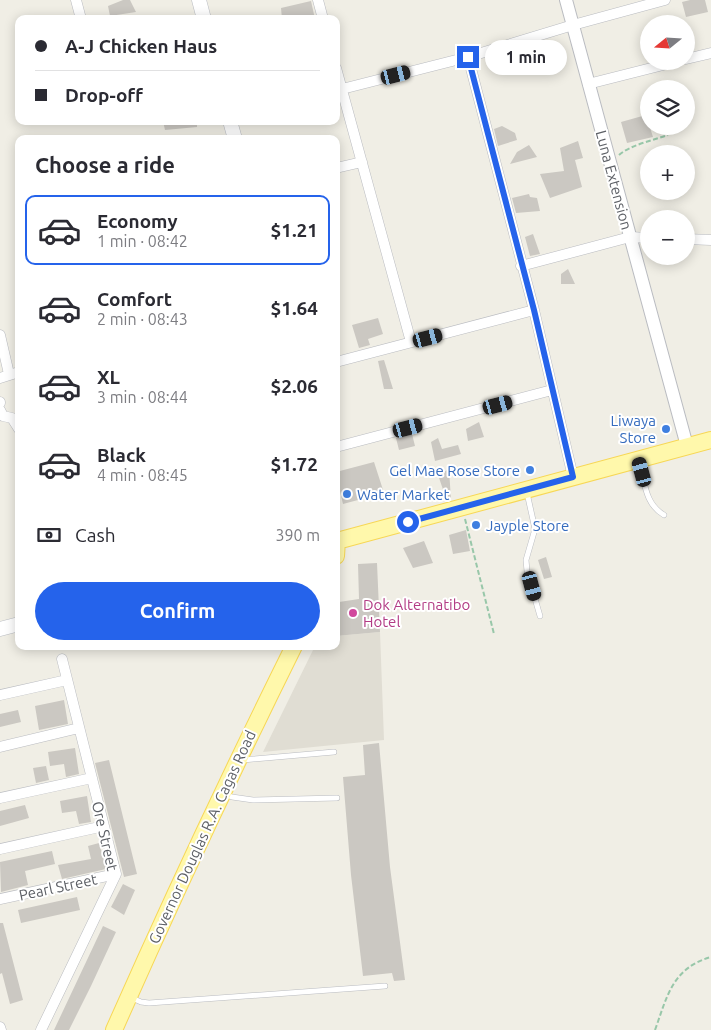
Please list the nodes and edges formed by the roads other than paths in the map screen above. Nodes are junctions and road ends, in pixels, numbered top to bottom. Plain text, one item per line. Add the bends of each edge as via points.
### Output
1 (76, 0) edge
2 (199, 0) edge
3 (318, 0) edge
4 (566, 0) edge
5 (665, 0) edge
6 (80, 15) edge
7 (203, 15) edge
8 (322, 15) edge
9 (573, 25) junction
10 (711, 53) edge
11 (468, 57) junction
12 (695, 57) edge
13 (643, 70) edge
14 (340, 82) edge
15 (588, 84) junction
16 (342, 89) junction
17 (362, 162) junction
18 (340, 167) edge
19 (630, 237) junction
20 (640, 238) edge
21 (695, 239) edge
22 (711, 240) edge
23 (521, 266) junction
24 (534, 310) junction
25 (0, 335) edge
26 (410, 342) junction
27 (340, 361) edge
28 (9, 375) edge
29 (552, 390) junction
30 (0, 410) edge
31 (15, 423) edge
32 (711, 440) edge
33 (340, 446) edge
34 (687, 446) junction
35 (638, 460) junction
36 (573, 477) junction
37 (526, 490) junction
38 (664, 515) dead end
39 (340, 539) edge
40 (540, 616) dead end
41 (15, 625) edge
42 (0, 629) edge
43 (292, 650) edge
44 (62, 659) dead end
45 (67, 680) junction
46 (0, 695) edge
47 (79, 728) junction
48 (0, 747) edge
49 (334, 752) dead end
50 (237, 760) junction
51 (92, 778) junction
52 (222, 793) junction
53 (0, 798) edge
54 (337, 798) dead end
55 (104, 826) junction
56 (0, 849) edge
57 (116, 874) junction
58 (0, 900) edge
59 (385, 986) dead end
60 (129, 996) junction
61 (41, 1030) edge
62 (114, 1030) edge

1 - 6 street
2 - 7 main road
3 - 8 street
4 - 9 street, Luna Extension
5 - 9 street
9 - 11 street
9 - 15 street, Luna Extension
10 - 12 street
11 - 16 street
11 - 23 street
13 - 15 street
14 - 16 street
15 - 19 street, Luna Extension
16 - 17 street
17 - 18 street
17 - 26 street
19 - 20 street
19 - 23 street
19 - 34 street, Luna Extension
21 - 22 street
23 - 24 street
24 - 26 street
24 - 29 street
25 - 28 street
26 - 27 street
29 - 33 street
29 - 36 street
30 - 31 street via 3,416 12,418
32 - 34 main road
34 - 35 main road
35 - 36 main road
35 - 38 lane via 650,504
36 - 37 main road
37 - 39 main road
37 - 40 lane via 535,529 526,560 527,571
41 - 42 main road
43 - 50 main road, Governor Douglas R.A. Cagas Road
44 - 45 street, Ore Street
45 - 46 street
45 - 47 street, Ore Street
47 - 48 street
47 - 51 street, Ore Street
49 - 50 lane
50 - 52 main road, Governor Douglas R.A. Cagas Road
51 - 53 street
51 - 55 street, Ore Street
52 - 54 lane via 253,800
52 - 60 main road, Governor Douglas R.A. Cagas Road
55 - 56 street
55 - 57 street, Ore Street
57 - 58 street, Pearl Street
57 - 61 street, Ore Street
59 - 60 lane via 149,1003
60 - 62 main road, Governor Douglas R.A. Cagas Road

